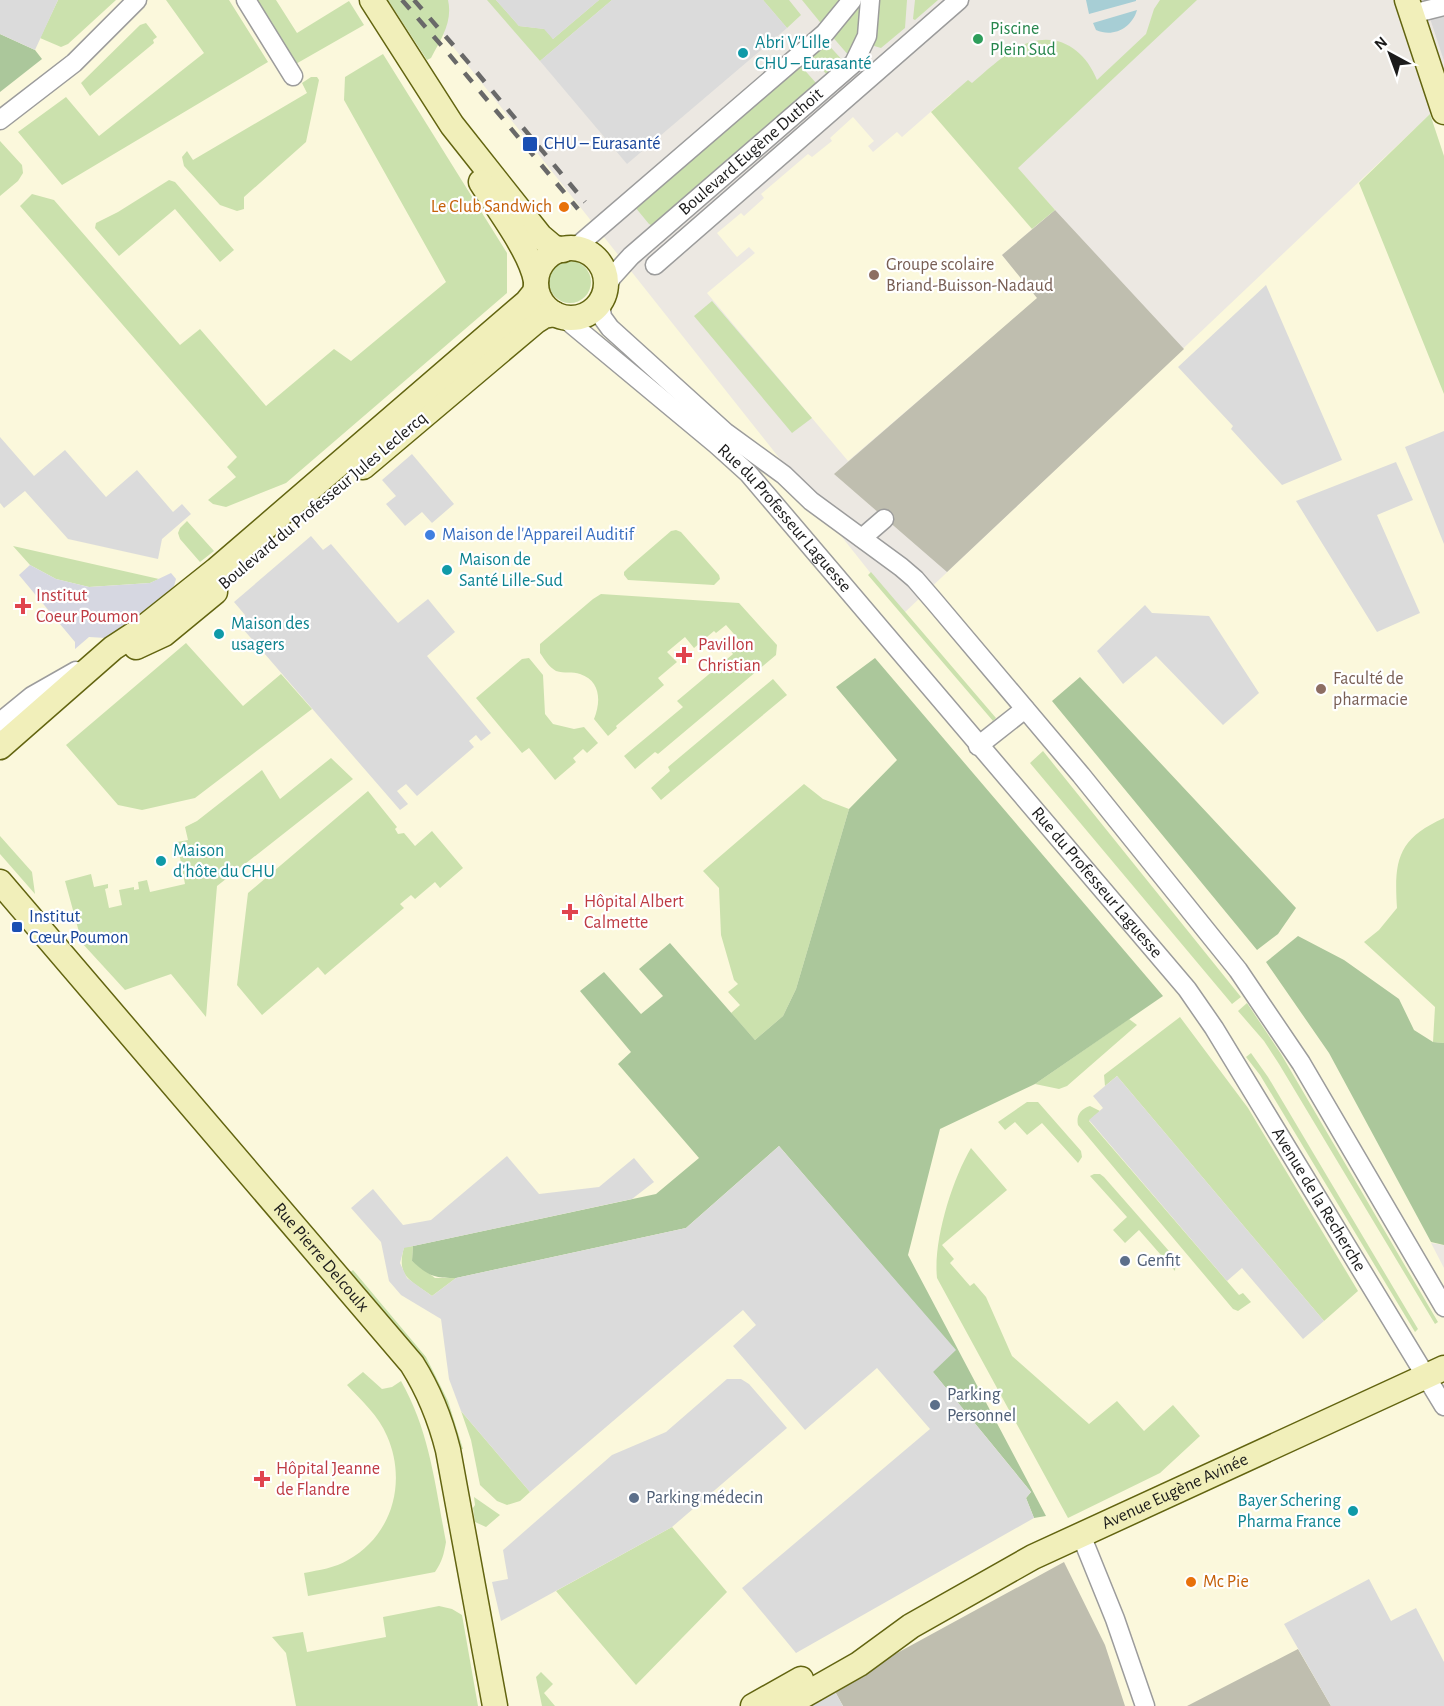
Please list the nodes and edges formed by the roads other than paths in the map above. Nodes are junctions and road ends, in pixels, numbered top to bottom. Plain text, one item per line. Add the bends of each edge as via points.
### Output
1 (136, 0) edge
2 (246, 0) edge
3 (852, 0) edge
4 (870, 0) edge
5 (959, 0) edge
6 (373, 1) edge
7 (1444, 6) edge
8 (1410, 7) edge
9 (293, 76) dead end
10 (430, 91) junction
11 (1444, 112) edge
12 (0, 120) edge
13 (569, 249) junction
14 (655, 265) dead end
15 (536, 284) junction
16 (603, 296) junction
17 (559, 316) junction
18 (884, 519) dead end
19 (862, 538) junction
20 (106, 654) junction
21 (84, 675) junction
22 (1024, 709) junction
23 (0, 722) edge
24 (978, 746) junction
25 (0, 747) edge
26 (0, 882) edge
27 (1191, 995) joint
28 (1444, 1307) edge
29 (1436, 1372) edge
30 (1444, 1406) edge
31 (1081, 1535) junction
32 (911, 1626) junction
33 (495, 1706) edge
34 (753, 1706) edge
35 (785, 1706) edge
36 (1145, 1706) edge

1 - 12 street via 74,63
2 - 9 street
3 - 13 street via 825,33
4 - 16 street, Boulevard Eugène Duthoit via 867,36 854,63 636,252 617,271
5 - 14 street, Boulevard Eugène Duthoit
6 - 10 street
7 - 8 street
8 - 11 street
10 - 13 street via 474,154 540,236 553,247
10 - 15 street via 526,254
13 - 15 street via 543,263
13 - 16 street via 587,252 597,261 605,277
15 - 17 street via 541,300
15 - 20 street, Boulevard du Professeur Jules Leclercq via 532,296 518,310 280,516 173,605
16 - 17 street via 594,309 582,316
16 - 19 street, Rue du Professeur Laguesse via 600,312 610,328 725,432
17 - 21 street, Boulevard du Professeur Jules Leclercq via 544,316 536,321 171,628
17 - 24 street, Rue du Professeur Laguesse via 747,473
18 - 19 street
19 - 22 street, Rue du Professeur Laguesse via 915,579
20 - 21 street, Boulevard du Professeur Jules Leclercq
20 - 23 street, Boulevard du Professeur Jules Leclercq via 32,696
21 - 25 street, Boulevard du Professeur Jules Leclercq
22 - 24 street
22 - 28 street, Rue du Professeur Laguesse via 1232,962 1296,1055
24 - 27 street, Rue du Professeur Laguesse
26 - 33 street, Rue Pierre Delcoulx via 336,1273 420,1377 436,1410 448,1450
27 - 29 street, Avenue de la Recherche
29 - 30 street, Avenue de la Recherche
29 - 31 street, Avenue Eugène Avinée
31 - 32 street, Avenue Eugène Avinée via 1026,1560
31 - 36 street
32 - 34 street, Avenue Eugène Avinée via 856,1648
32 - 35 street, Avenue Eugène Avinée via 859,1664

